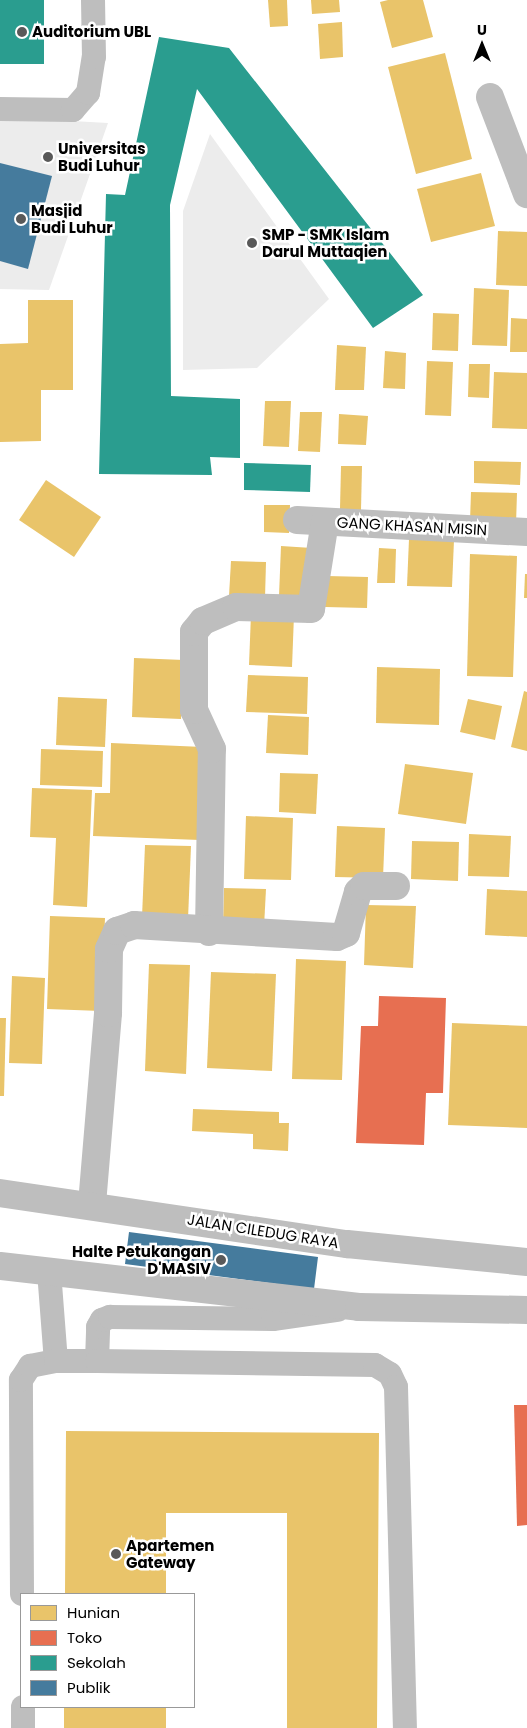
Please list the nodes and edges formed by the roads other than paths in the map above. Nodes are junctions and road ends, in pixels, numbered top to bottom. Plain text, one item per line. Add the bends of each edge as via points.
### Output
1 (93, 0) edge
2 (490, 97) dead end
3 (0, 109) edge
4 (527, 194) edge
5 (297, 520) dead end
6 (325, 522) junction
7 (527, 532) edge
8 (396, 886) dead end
9 (209, 932) junction
10 (0, 1193) edge
11 (92, 1204) junction
12 (527, 1262) edge
13 (0, 1266) edge
14 (49, 1271) junction
15 (359, 1307) junction
16 (527, 1310) edge
17 (97, 1361) junction
18 (56, 1362) junction
19 (22, 1593) edge
20 (22, 1708) edge
21 (23, 1728) edge
22 (405, 1728) edge

1 - 3 lane via 94,57 88,93 73,110
2 - 4 street
5 - 6 street, GANG KHASAN MISIN
6 - 7 street, GANG KHASAN MISIN
6 - 9 street via 312,609 236,607 203,622 194,632 194,710 212,749
8 - 9 street via 364,886 358,892 346,933 337,938
9 - 11 street via 134,925 117,931 112,941
10 - 11 street, JALAN CILEDUG RAYA
11 - 12 street, JALAN CILEDUG RAYA via 347,1244
13 - 14 street
14 - 15 street
14 - 18 lane
15 - 16 street
15 - 17 lane via 273,1319 110,1317 102,1320 98,1327
17 - 18 lane
17 - 22 lane via 375,1365 390,1374 396,1387
18 - 19 lane via 30,1366 21,1380
20 - 21 lane

